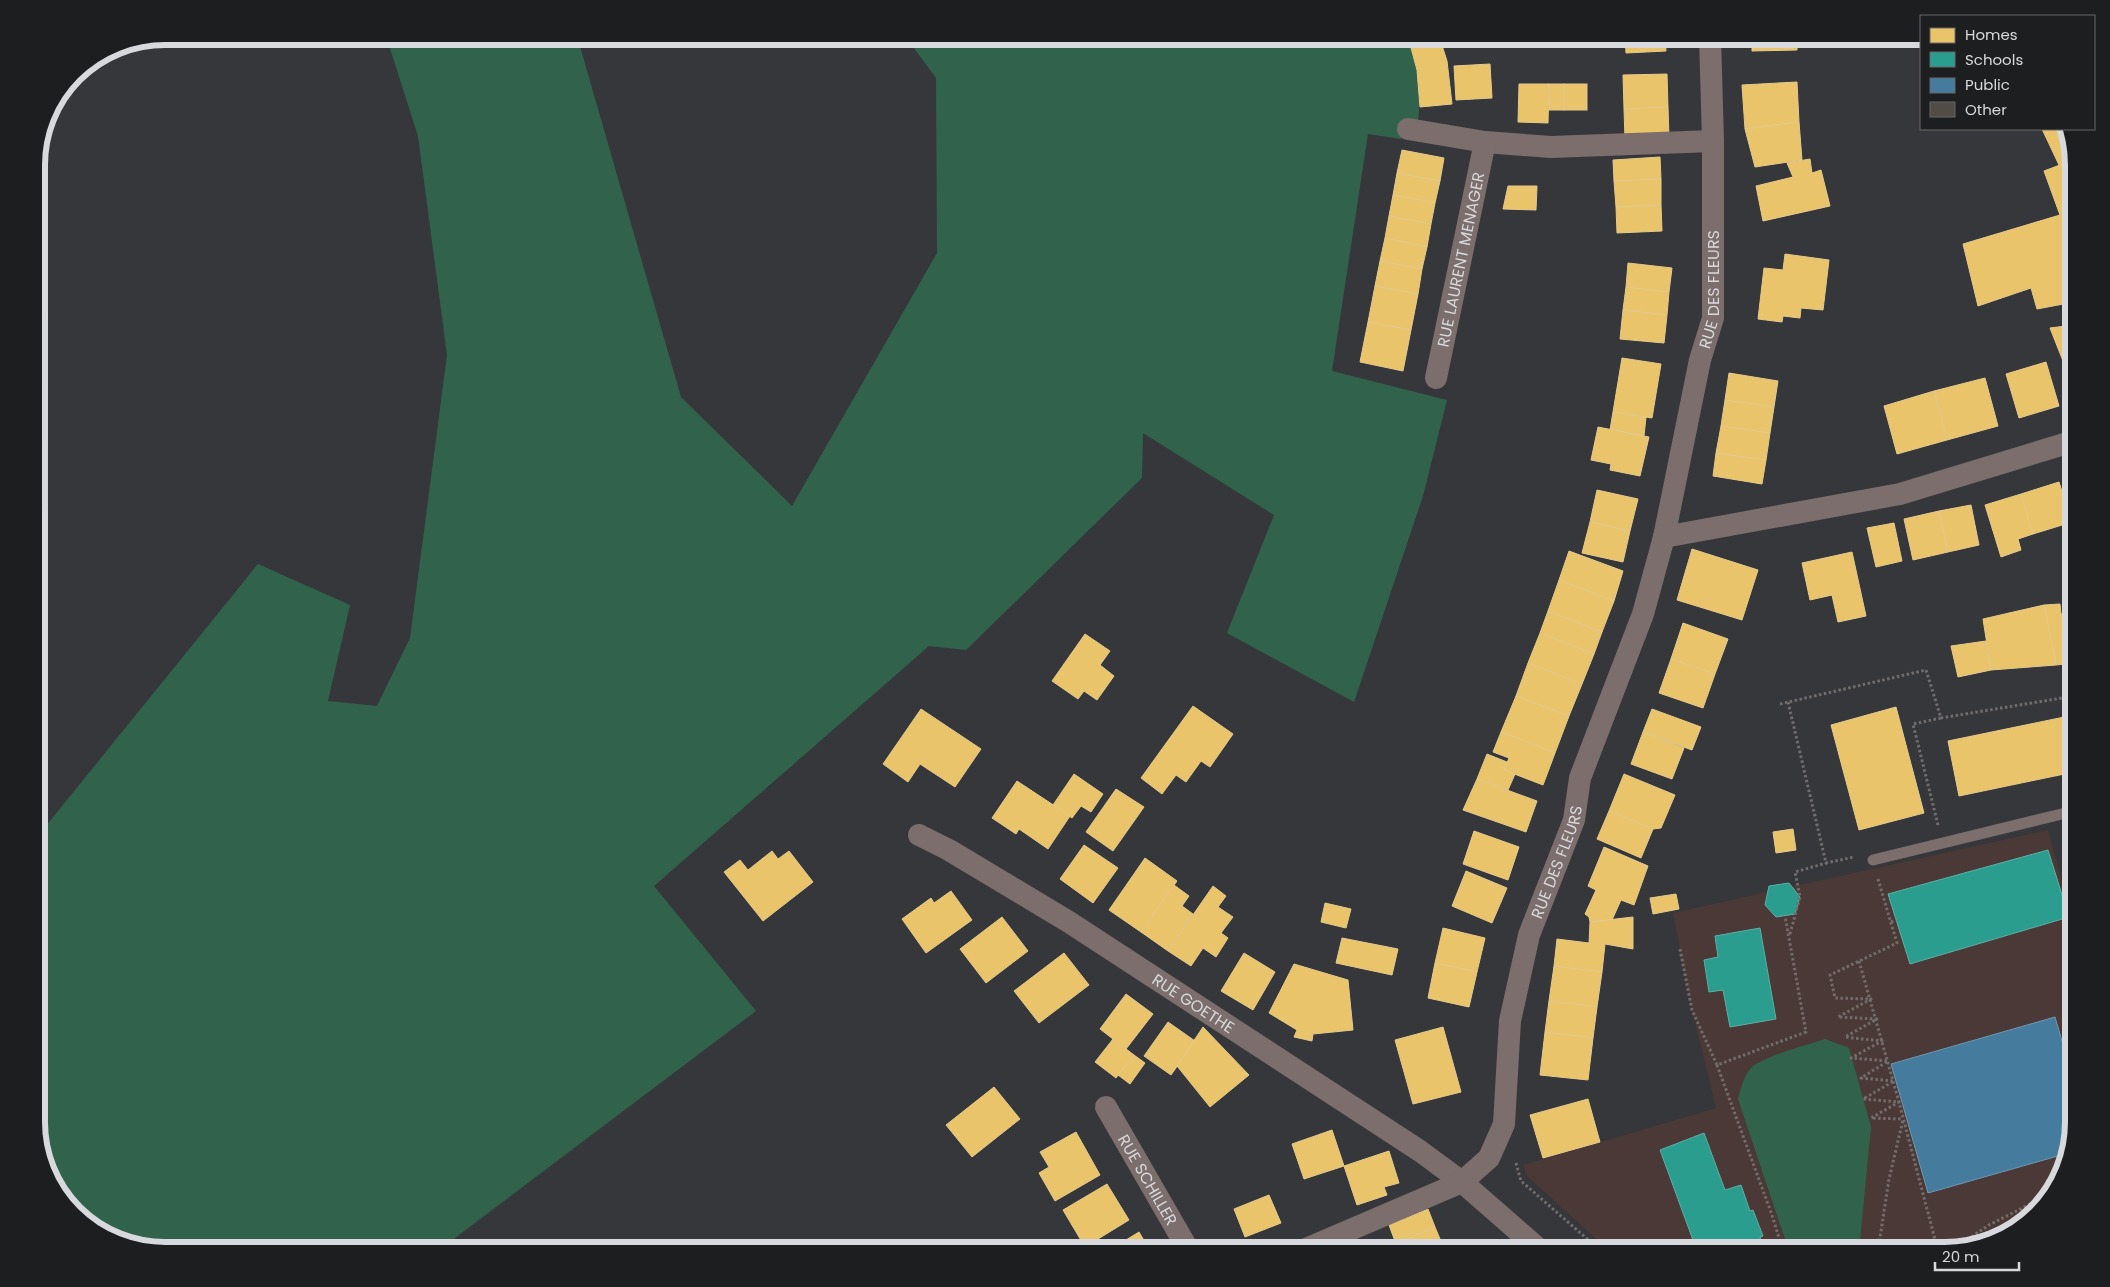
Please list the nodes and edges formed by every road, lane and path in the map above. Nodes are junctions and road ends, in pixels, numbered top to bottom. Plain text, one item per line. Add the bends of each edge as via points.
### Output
1 (1710, 45) edge
2 (1408, 129) dead end
3 (1713, 141) junction
4 (1485, 142) junction
5 (1436, 378) dead end
6 (2065, 444) edge
7 (1664, 537) junction
8 (2065, 697) edge
9 (1788, 702) junction
10 (1780, 704) dead end
11 (1941, 718) junction
12 (2065, 813) edge
13 (918, 836) dead end
14 (1943, 843) junction
15 (1873, 860) junction
16 (1826, 863) junction
17 (1785, 916) dead end
18 (1896, 920) dead end
19 (1891, 922) junction
20 (1789, 936) junction
21 (1680, 949) dead end
22 (1859, 961) junction
23 (1871, 999) junction
24 (1877, 1020) junction
25 (1882, 1040) junction
26 (1888, 1061) junction
27 (1716, 1065) junction
28 (1894, 1081) junction
29 (1899, 1102) junction
30 (1106, 1107) dead end
31 (1903, 1119) junction
32 (1515, 1162) dead end
33 (1462, 1182) junction
34 (2034, 1202) edge
35 (1967, 1240) edge
36 (1183, 1242) edge
37 (1322, 1242) edge
38 (1531, 1242) edge
39 (1591, 1242) edge
40 (1780, 1242) edge
41 (1879, 1242) edge
42 (1936, 1242) edge

1 - 3 street, RUE DES FLEURS
2 - 4 street
3 - 4 street via 1551,147
3 - 7 street, RUE DES FLEURS via 1713,318 1700,360
4 - 5 street, RUE LAURENT MENAGER
6 - 7 street via 1900,494
7 - 33 street, RUE DES FLEURS via 1643,614 1580,778 1574,820 1529,935 1510,1022 1504,1124 1489,1158
8 - 11 path
9 - 10 path
9 - 11 path via 1926,670
9 - 16 path
11 - 14 path via 1913,724
12 - 14 lane
13 - 33 street, RUE GOETHE via 949,850 1069,922 1420,1151
14 - 15 lane
15 - 16 path via 1860,856
15 - 19 path
16 - 20 path via 1795,872 1800,897
17 - 20 path
18 - 19 path
19 - 22 path via 1897,943
20 - 27 path via 1806,1032
21 - 27 path via 1692,1010
22 - 23 path
22 - 23 path via 1830,975 1834,998
23 - 24 path
23 - 24 path via 1838,1017
24 - 25 path
24 - 25 path via 1845,1037
25 - 26 path
25 - 26 path via 1851,1058
26 - 28 path
26 - 28 path via 1861,1078
27 - 40 path
28 - 29 path
28 - 29 path via 1863,1099
29 - 31 path
29 - 31 path via 1871,1118
30 - 36 street, RUE SCHILLER
31 - 41 path
31 - 42 path
32 - 39 path via 1521,1181
33 - 37 street
33 - 38 street, RUE GOETHE
34 - 35 path

